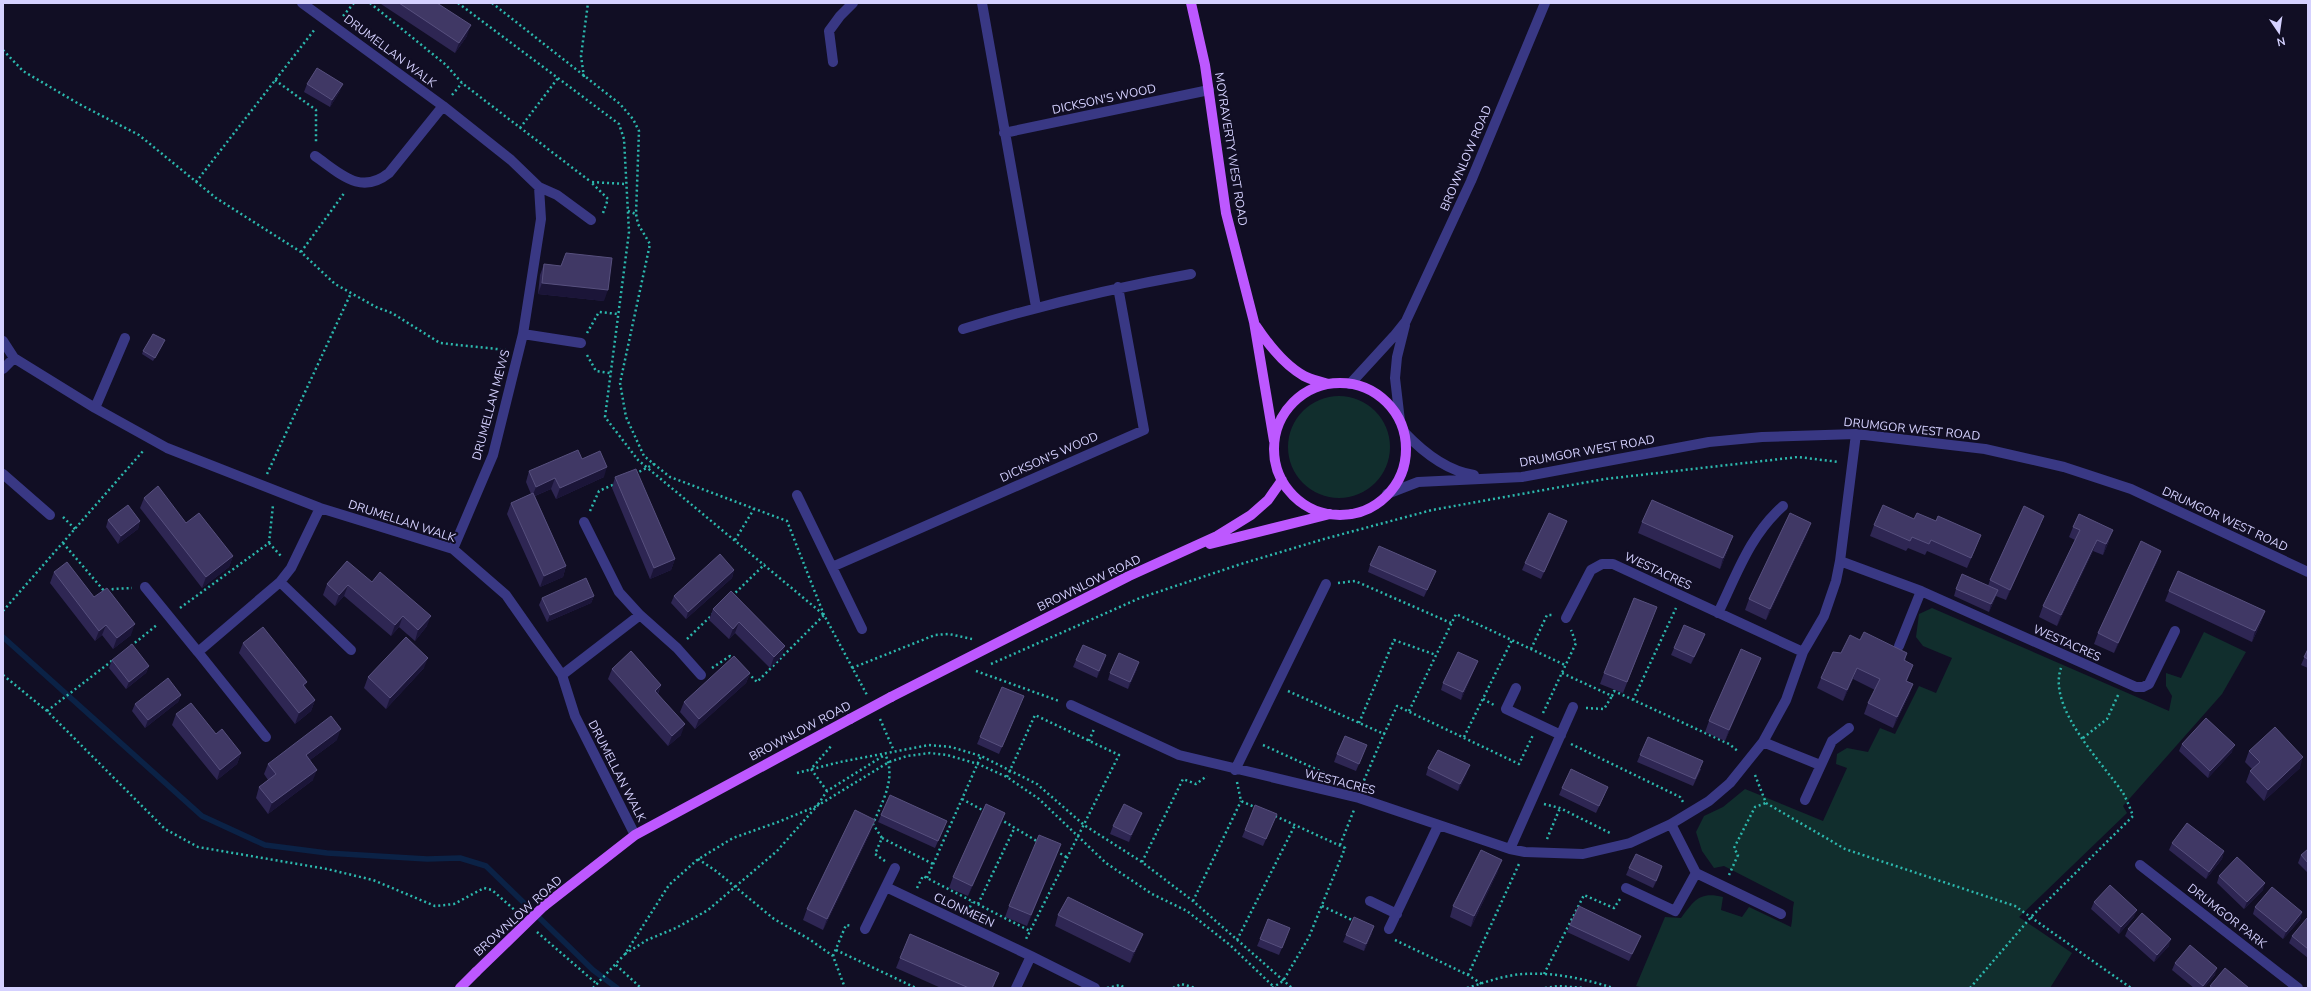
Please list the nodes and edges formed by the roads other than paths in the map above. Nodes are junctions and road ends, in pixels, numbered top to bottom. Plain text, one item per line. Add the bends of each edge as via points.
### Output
1 (302, 3) edge
2 (853, 3) edge
3 (982, 3) edge
4 (1191, 3) edge
5 (1545, 3) edge
6 (833, 62) dead end
7 (1209, 90) junction
8 (443, 106) junction
9 (1004, 133) junction
10 (315, 156) road end
11 (539, 187) junction
12 (591, 220) road end
13 (1191, 274) dead end
14 (1118, 287) junction
15 (1036, 307) junction
16 (1406, 321) junction
17 (1254, 322) junction
18 (963, 329) dead end
19 (523, 334) junction
20 (125, 338) dead end
21 (3, 341) edge
22 (581, 343) road end
23 (14, 358) junction
24 (3, 370) edge
25 (1328, 384) junction
26 (1350, 384) junction
27 (95, 408) junction
28 (1400, 421) junction
29 (1404, 432) junction
30 (1856, 434) junction
31 (1274, 441) junction
32 (4, 477) edge
33 (1493, 478) junction
34 (1282, 480) junction
35 (1387, 494) junction
36 (797, 495) dead end
37 (1783, 506) dead end
38 (320, 508) junction
39 (1330, 514) junction
40 (50, 515) dead end
41 (584, 522) road end
42 (453, 549) junction
43 (1188, 549) junction
44 (1840, 561) junction
45 (832, 567) junction
46 (2308, 572) edge
47 (280, 582) junction
48 (1326, 584) road end
49 (145, 587) road end
50 (1921, 592) junction
51 (1718, 613) junction
52 (640, 615) junction
53 (1566, 618) road end
54 (862, 629) dead end
55 (2175, 631) dead end
56 (1899, 646) dead end
57 (351, 650) dead end
58 (198, 652) junction
59 (1803, 652) junction
60 (562, 675) junction
61 (701, 675) road end
62 (1516, 688) dead end
63 (1071, 705) road end
64 (1573, 707) road end
65 (1849, 728) dead end
66 (266, 736) dead end
67 (1560, 737) junction
68 (1763, 742) junction
69 (1820, 765) junction
70 (1235, 770) junction
71 (1805, 800) dead end
72 (1671, 824) junction
73 (1438, 826) junction
74 (635, 835) junction
75 (1510, 849) junction
76 (2140, 865) dead end
77 (895, 868) road end
78 (1696, 873) junction
79 (886, 887) junction
80 (1626, 888) road end
81 (1370, 901) dead end
82 (1396, 914) junction
83 (1781, 914) dead end
84 (1389, 929) dead end
85 (865, 930) road end
86 (1032, 956) junction
87 (460, 988) edge
88 (1016, 988) edge
89 (1095, 988) edge
90 (2298, 988) edge

1 - 8 street, DRUMELLAN WALK
2 - 6 street via 829,31
3 - 9 street
4 - 7 main road, MOYRAVERTY WEST ROAD
5 - 16 street, BROWNLOW ROAD via 1471,181
7 - 9 street, DICKSON'S WOOD
7 - 17 main road, MOYRAVERTY WEST ROAD via 1226,213
8 - 10 street via 381,180 371,183 352,182
8 - 11 street, DRUMELLAN WALK via 511,160
9 - 15 street
11 - 12 street, DRUMELLAN WALK via 557,195
11 - 19 street, DRUMELLAN MEWS via 541,219
13 - 14 street
14 - 15 street
14 - 45 street, DICKSON'S WOOD via 1144,430
15 - 18 street
16 - 26 street, BROWNLOW ROAD
16 - 28 street, BROWNLOW ROAD via 1397,357 1395,378
17 - 25 main road, MOYRAVERTY WEST ROAD via 1266,342 1290,366 1305,376
17 - 31 main road, MOYRAVERTY WEST ROAD
19 - 22 street
19 - 42 street, DRUMELLAN MEWS via 493,455
20 - 27 street
21 - 23 street, DRUMELLAN WALK
23 - 24 street
23 - 27 street, DRUMELLAN WALK
25 - 26 main road
25 - 31 main road via 1308,391 1291,404 1279,421
26 - 28 main road via 1366,388 1380,396
27 - 38 street, DRUMELLAN WALK via 167,448
28 - 29 main road
29 - 33 street, DRUMGOR WEST ROAD via 1432,457 1465,474
29 - 35 main road via 1404,466
30 - 33 street, DRUMGOR WEST ROAD via 1762,437 1709,442 1522,477
30 - 44 street, WESTACRES
30 - 46 street, DRUMGOR WEST ROAD via 1985,449 2064,467 2131,489
31 - 34 main road via 1275,462
32 - 40 street
33 - 35 street, DRUMGOR WEST ROAD via 1418,482
34 - 39 main road via 1294,497 1311,508
34 - 43 main road, BROWNLOW ROAD via 1268,500 1251,515 1217,536
35 - 39 main road via 1371,507 1351,514
36 - 45 street
37 - 51 street via 1756,533
38 - 42 street, DRUMELLAN WALK
38 - 47 street via 292,568
39 - 43 main road, BROWNLOW ROAD
41 - 52 street via 619,592
42 - 60 street, DRUMELLAN WALK via 506,596
43 - 74 main road, BROWNLOW ROAD, bridge via 957,663
44 - 50 street, WESTACRES
44 - 59 street, WESTACRES via 1836,582 1824,616
45 - 54 street
47 - 57 street
47 - 58 street
48 - 70 street
49 - 58 street
50 - 55 street, WESTACRES via 2136,687 2149,684
50 - 56 street
51 - 53 street, WESTACRES via 1613,564 1602,564 1591,570
51 - 59 street, WESTACRES
52 - 60 street
52 - 61 street via 677,648
58 - 66 street
59 - 68 street, WESTACRES via 1786,700
60 - 74 street, DRUMELLAN WALK via 575,716
62 - 67 street via 1506,709
63 - 70 street, WESTACRES via 1179,755
64 - 67 street
65 - 69 street via 1832,741
67 - 75 street
68 - 69 street
68 - 72 street, WESTACRES via 1730,783 1709,801
69 - 71 street
70 - 73 street, WESTACRES via 1359,798
72 - 75 street, WESTACRES via 1630,843 1583,854
72 - 78 street
73 - 75 street, WESTACRES
73 - 82 street
74 - 87 main road, BROWNLOW ROAD, bridge via 544,906
76 - 90 street, DRUMGOR PARK
77 - 79 street
78 - 80 street via 1675,911
78 - 83 street
79 - 85 street
79 - 86 street, CLONMEEN
81 - 82 street
82 - 84 street
86 - 88 street
86 - 89 street, CLONMEEN

